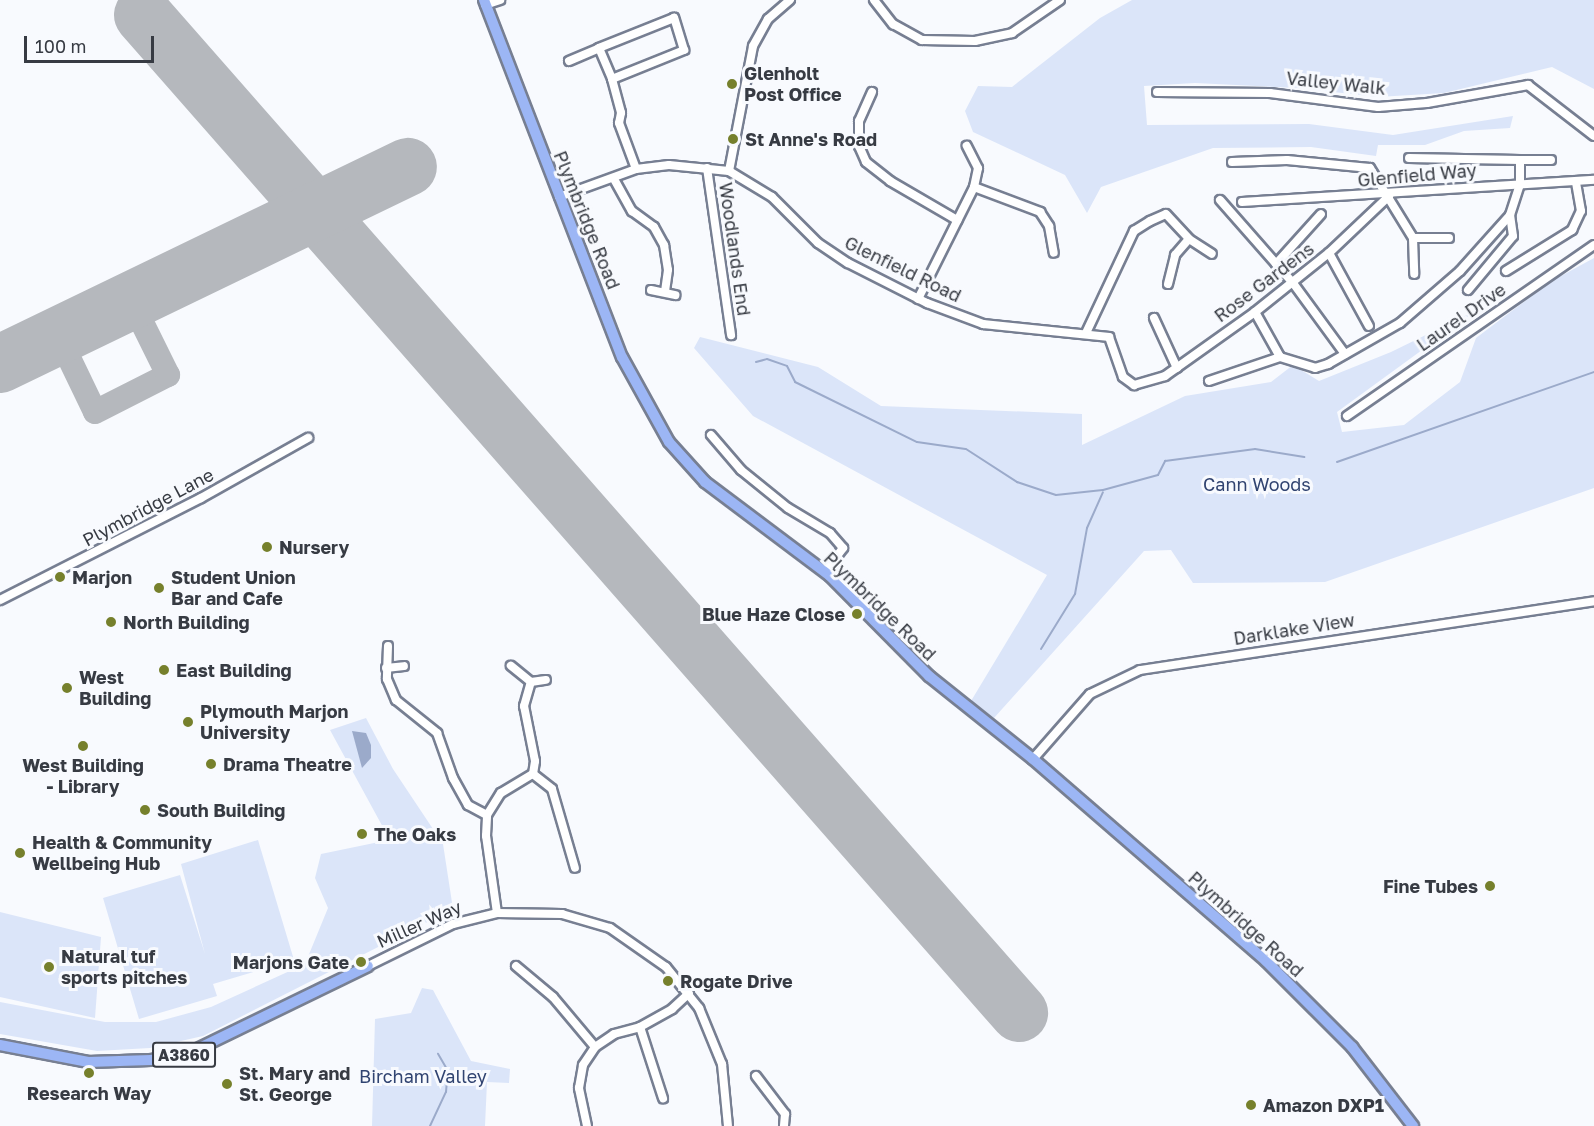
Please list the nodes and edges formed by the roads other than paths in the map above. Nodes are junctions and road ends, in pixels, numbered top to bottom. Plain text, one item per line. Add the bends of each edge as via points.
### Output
1 (500, 0) edge
2 (790, 0) edge
3 (874, 0) edge
4 (1060, 0) edge
5 (485, 2) edge
6 (599, 48) junction
7 (569, 60) dead end
8 (612, 79) junction
9 (872, 92) dead end
10 (1157, 92) dead end
11 (1594, 136) edge
12 (967, 146) dead end
13 (1409, 158) dead end
14 (1520, 160) junction
15 (1551, 160) dead end
16 (1232, 162) dead end
17 (707, 168) junction
18 (636, 169) junction
19 (729, 171) junction
20 (614, 179) junction
21 (1594, 180) edge
22 (1576, 183) junction
23 (1520, 185) junction
24 (974, 187) junction
25 (1389, 196) junction
26 (559, 197) junction
27 (1220, 200) dead end
28 (1242, 202) dead end
29 (1321, 214) dead end
30 (1510, 215) junction
31 (957, 220) junction
32 (1413, 237) junction
33 (1449, 238) dead end
34 (1189, 239) junction
35 (1594, 245) edge
36 (1054, 253) dead end
37 (1329, 253) junction
38 (1212, 254) dead end
39 (1275, 264) junction
40 (1506, 272) dead end
41 (1414, 274) dead end
42 (1293, 283) junction
43 (1168, 284) dead end
44 (651, 290) dead end
45 (1468, 290) dead end
46 (665, 292) junction
47 (675, 295) dead end
48 (918, 299) junction
49 (1255, 312) junction
50 (1154, 318) dead end
51 (1369, 326) dead end
52 (1086, 333) junction
53 (731, 335) dead end
54 (1345, 354) junction
55 (1280, 357) junction
56 (1177, 368) junction
57 (1209, 381) dead end
58 (1151, 382) joint
59 (1347, 416) dead end
60 (711, 435) dead end
61 (308, 438) dead end
62 (825, 572) junction
63 (0, 600) edge
64 (1594, 601) edge
65 (388, 646) dead end
66 (404, 666) dead end
67 (511, 666) dead end
68 (386, 668) junction
69 (546, 680) dead end
70 (531, 682) junction
71 (1034, 759) junction
72 (533, 774) junction
73 (488, 815) junction
74 (575, 868) dead end
75 (497, 913) junction
76 (368, 966) joint
77 (516, 966) dead end
78 (689, 993) junction
79 (640, 1027) junction
80 (0, 1045) edge
81 (595, 1047) junction
82 (756, 1076) dead end
83 (663, 1098) dead end
84 (587, 1126) edge
85 (728, 1126) edge
86 (784, 1126) edge
87 (1413, 1126) edge

1 - 5 street
2 - 19 street via 768,19 753,46
3 - 4 street via 893,24 922,40 975,42 1012,33
5 - 26 main road, Plymbridge Road
6 - 7 street
6 - 8 street
6 - 8 street via 674,18 684,50
8 - 18 street via 621,113 619,123
9 - 31 street via 859,120 859,146 866,162 890,182
10 - 11 street, Valley Walk via 1270,93 1378,107 1427,103 1528,85
12 - 24 street via 978,168
13 - 14 street
14 - 15 street
14 - 23 street
16 - 25 street via 1360,164 1370,168
17 - 18 street, Glenfield Road via 669,165
17 - 19 street, Glenfield Road
17 - 53 street, Woodlands End
18 - 20 street, Glenfield Road
19 - 48 street, Glenfield Road via 772,197 818,243
20 - 26 street, Glenfield Road
20 - 46 street via 632,211 654,227 664,245 668,270
21 - 22 street, Glenfield Way
22 - 23 street, Glenfield Way
22 - 40 street via 1581,211 1572,230
23 - 25 street, Glenfield Way via 1476,185
23 - 30 street
24 - 31 street
24 - 36 street via 1040,212 1049,226
25 - 28 street, Glenfield Way
25 - 32 street
25 - 37 street, Rose Gardens
26 - 62 main road, Plymbridge Road via 622,357 669,442 705,482
27 - 39 street
29 - 39 street
30 - 45 street via 1514,236
30 - 54 street via 1460,271 1400,323
31 - 48 street
32 - 33 street
32 - 41 street
34 - 38 street
34 - 43 street via 1175,255
34 - 52 street via 1166,214 1134,231
35 - 59 street, Laurel Drive
37 - 42 street, Rose Gardens
37 - 51 street
39 - 42 street
42 - 49 street, Rose Gardens
42 - 54 street
44 - 46 street
46 - 47 street
48 - 52 street, Glenfield Road via 983,324
49 - 55 street
49 - 56 street, Rose Gardens
50 - 56 street
52 - 58 street, Glenfield Road via 1109,337 1123,377 1134,385
54 - 55 street via 1314,368
55 - 57 street
56 - 58 street, Rose Gardens
60 - 62 street via 741,470 788,508 830,533 843,548
61 - 63 street, Plymbridge Lane via 201,498
62 - 71 main road, Plymbridge Road via 928,676
64 - 71 street, Darklake View via 1140,670 1090,694
65 - 68 street
66 - 68 street
67 - 70 street
68 - 73 street via 396,700 437,733 453,778 468,805
69 - 70 street
70 - 72 street via 524,706 535,748
71 - 87 main road, Plymbridge Road via 1266,961 1352,1047
72 - 73 street via 501,793
72 - 74 street via 552,789 566,852
73 - 75 street via 486,836
75 - 76 street, Miller Way via 453,924
75 - 78 street, Miller Way via 562,914 610,928 650,953
76 - 80 main road, Miller Way / A3860 via 187,1054 152,1060 88,1062
77 - 81 street via 553,997
78 - 79 street via 672,1009
78 - 85 street, Miller Way via 709,1028 722,1064
79 - 81 street via 614,1034
79 - 83 street
81 - 84 street via 583,1065 579,1088
82 - 86 street via 785,1114

